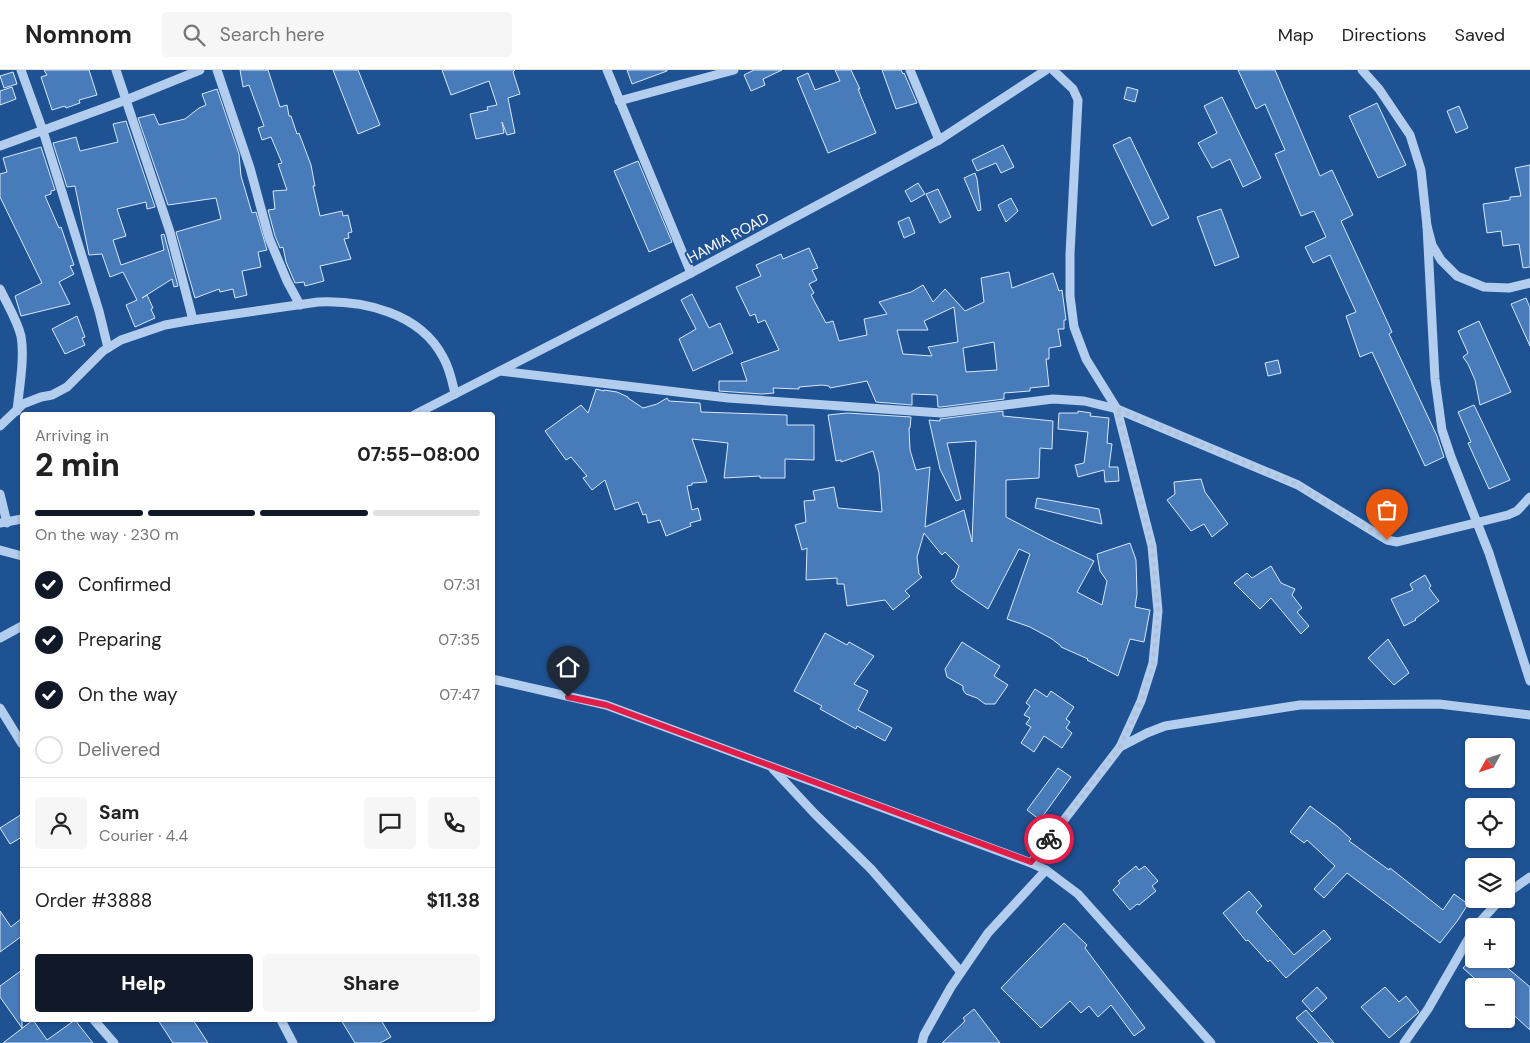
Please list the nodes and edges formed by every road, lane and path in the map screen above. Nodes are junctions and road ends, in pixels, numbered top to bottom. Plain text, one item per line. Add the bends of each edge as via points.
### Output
1 (21, 70) edge
2 (116, 70) edge
3 (200, 70) edge
4 (217, 70) edge
5 (608, 70) edge
6 (734, 70) edge
7 (910, 70) edge
8 (1046, 70) edge
9 (1053, 70) edge
10 (1362, 70) edge
11 (723, 72) edge
12 (126, 100) junction
13 (619, 101) junction
14 (43, 131) junction
15 (939, 140) junction
16 (0, 146) edge
17 (1427, 226) junction
18 (691, 273) junction
19 (1530, 283) edge
20 (0, 289) edge
21 (300, 305) junction
22 (193, 320) junction
23 (108, 348) junction
24 (500, 371) junction
25 (455, 394) junction
26 (1117, 409) junction
27 (17, 411) junction
28 (420, 412) edge
29 (0, 426) edge
30 (0, 494) edge
31 (1530, 498) edge
32 (20, 519) edge
33 (4, 523) edge
34 (1476, 523) junction
35 (0, 550) edge
36 (20, 555) edge
37 (20, 627) edge
38 (0, 638) edge
39 (495, 680) edge
40 (1530, 681) edge
41 (0, 708) edge
42 (1530, 715) edge
43 (20, 741) edge
44 (1120, 747) junction
45 (772, 768) junction
46 (1031, 862) junction
47 (1046, 870) junction
48 (1530, 877) edge
49 (1515, 888) edge
50 (1493, 908) edge
51 (1484, 918) edge
52 (1465, 945) edge
53 (961, 972) junction
54 (96, 1022) edge
55 (282, 1022) edge
56 (114, 1043) edge
57 (292, 1043) edge
58 (922, 1043) edge
59 (1211, 1043) edge
60 (1404, 1043) edge

1 - 14 street
2 - 12 street
3 - 12 street
4 - 21 street via 250,168 269,238
5 - 13 street
6 - 11 street
7 - 15 street
8 - 15 street, HAMIA ROAD
9 - 26 street via 1073,89 1078,100 1070,254 1074,327 1086,360
10 - 17 street via 1410,135 1421,170
11 - 13 street
12 - 14 street
12 - 22 street via 176,250
13 - 18 street
14 - 16 street
14 - 23 street
15 - 18 street, HAMIA ROAD
17 - 19 street via 1432,245 1457,276 1484,288 1509,288
17 - 34 street via 1437,404 1442,430
18 - 24 street, HAMIA ROAD
20 - 27 street via 21,337
21 - 22 street
21 - 25 street via 338,301 391,313 424,332 433,342 450,370
22 - 23 street via 141,332
23 - 27 street via 60,392 23,404
24 - 25 street, HAMIA ROAD
24 - 26 street via 728,398 941,413 1053,399 1084,401
25 - 28 street, HAMIA ROAD
26 - 34 street via 1298,485 1387,540 1398,542
26 - 44 street via 1152,546 1158,611 1153,664 1141,701
27 - 29 street
30 - 33 street
31 - 34 street via 1517,511
32 - 33 street
34 - 40 street via 1489,553
35 - 36 street
37 - 38 street
39 - 45 street via 606,705
41 - 43 street
42 - 44 street via 1439,704 1300,705 1165,726
44 - 46 street
45 - 46 street
45 - 53 street via 871,869
46 - 47 street
47 - 53 street via 988,933
47 - 59 street via 1078,894
48 - 49 street
50 - 51 street
52 - 60 street
53 - 58 street
54 - 56 street
55 - 57 street

